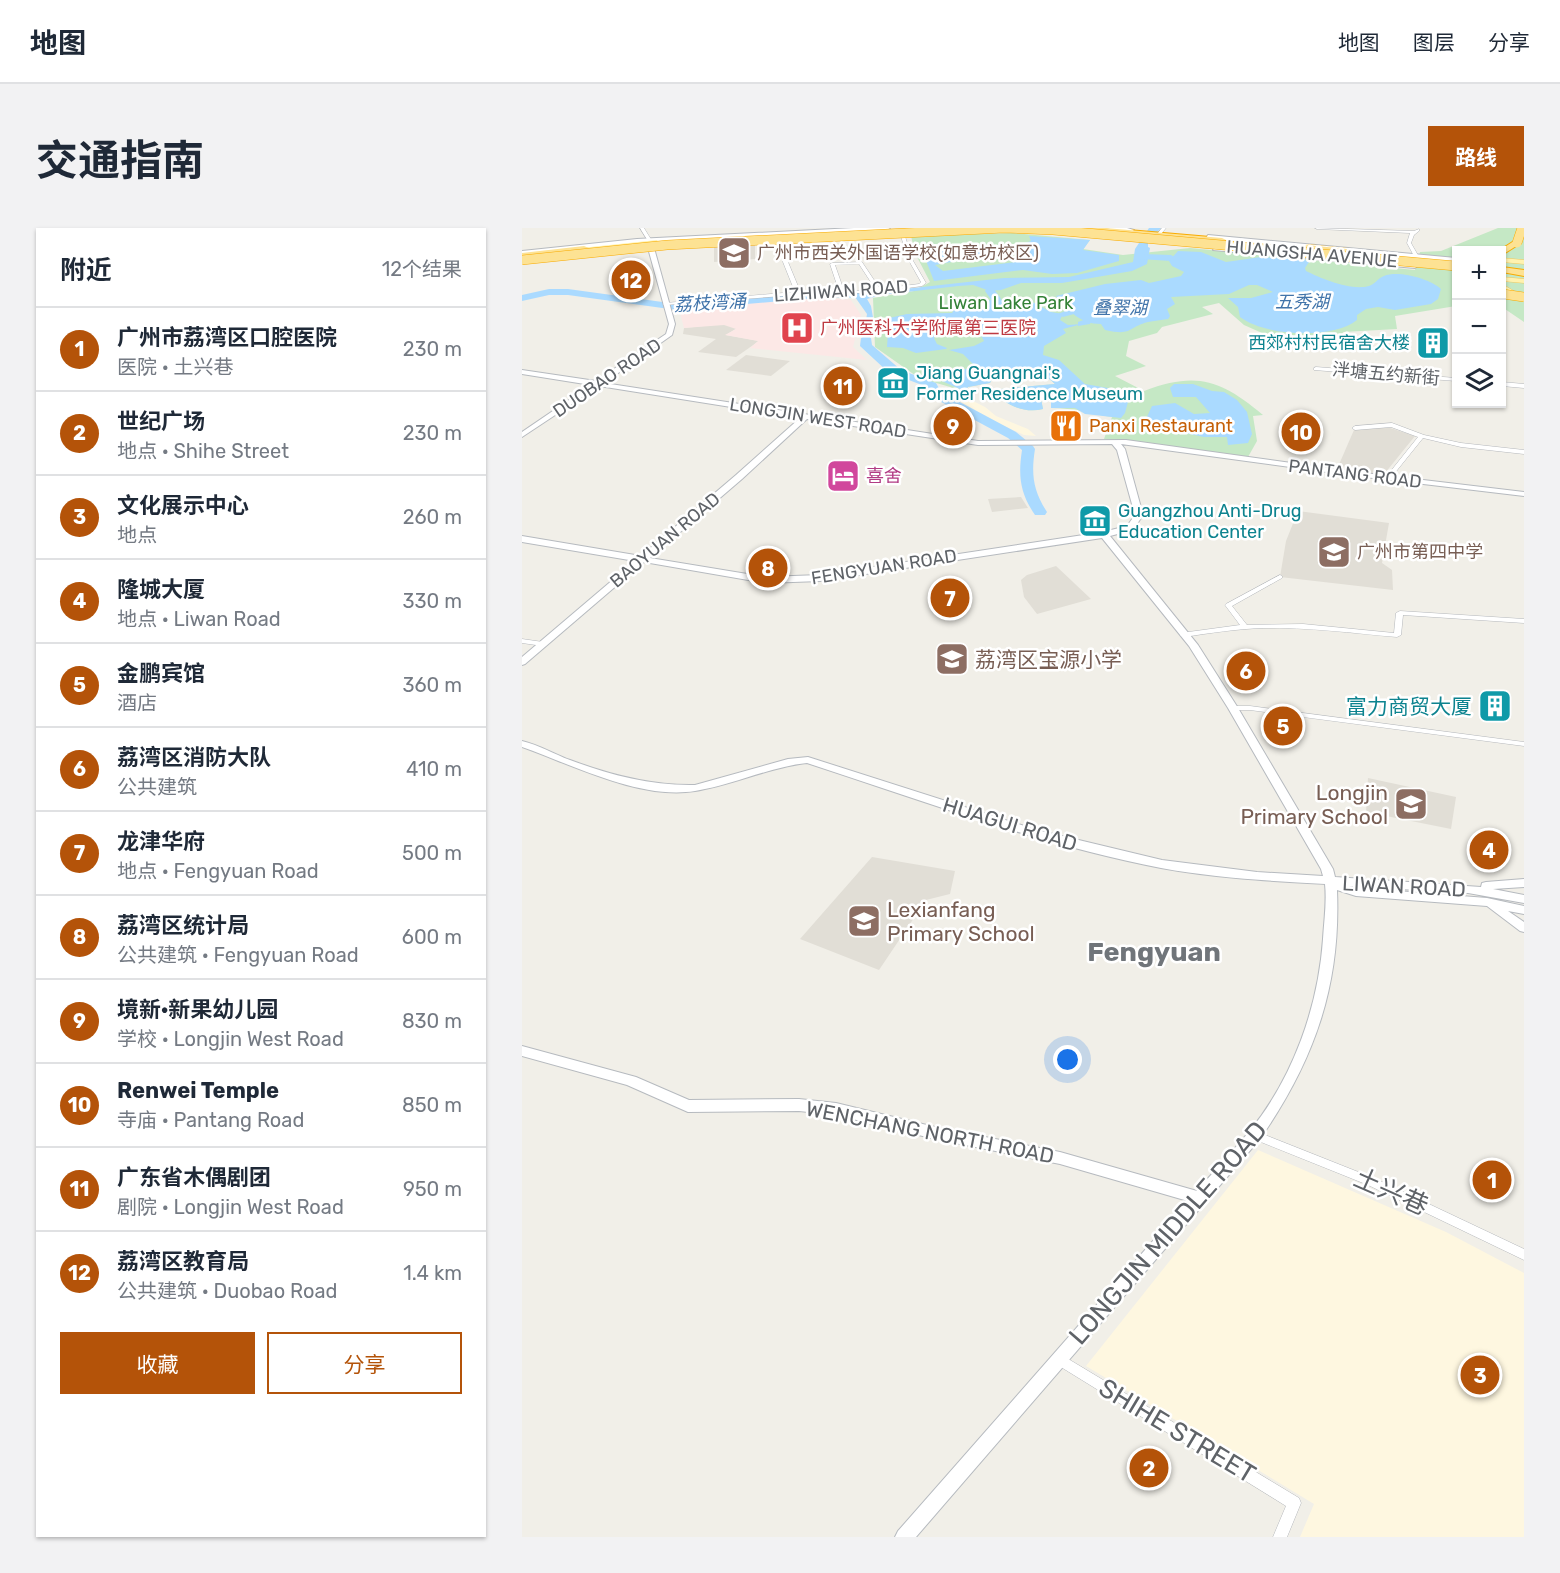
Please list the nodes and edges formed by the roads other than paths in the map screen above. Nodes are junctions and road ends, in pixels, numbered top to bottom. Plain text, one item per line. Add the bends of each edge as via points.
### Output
1 (642, 228) edge
2 (931, 228) edge
3 (1015, 228) edge
4 (1064, 228) edge
5 (1077, 228) edge
6 (1106, 228) edge
7 (1317, 228) edge
8 (1522, 228) edge
9 (887, 229) edge
10 (1417, 230) edge
11 (903, 234) junction
12 (1139, 234) edge
13 (1157, 235) edge
14 (1093, 236) junction
15 (1122, 237) junction
16 (781, 238) junction
17 (663, 242) junction
18 (1245, 242) junction
19 (651, 247) junction
20 (1507, 249) edge
21 (583, 250) junction
22 (1343, 252) junction
23 (1361, 257) junction
24 (1417, 257) junction
25 (522, 258) edge
26 (1506, 260) edge
27 (1524, 262) edge
28 (1452, 265) edge
29 (1452, 265) edge
30 (1452, 265) edge
31 (1452, 265) edge
32 (1452, 265) edge
33 (1452, 265) edge
34 (1413, 266) junction
35 (1506, 270) edge
36 (1524, 273) edge
37 (1506, 276) edge
38 (1506, 278) edge
39 (1524, 281) edge
40 (1506, 288) edge
41 (842, 291) junction
42 (879, 291) junction
43 (798, 295) junction
44 (1506, 295) edge
45 (1524, 299) edge
46 (666, 307) junction
47 (1316, 369) dead end
48 (522, 372) edge
49 (1452, 380) edge
50 (597, 384) junction
51 (1506, 384) edge
52 (1524, 386) edge
53 (806, 416) junction
54 (1355, 428) dead end
55 (522, 435) edge
56 (1422, 436) junction
57 (1116, 443) junction
58 (1140, 447) junction
59 (1524, 452) edge
60 (1122, 454) junction
61 (1388, 478) junction
62 (1522, 497) edge
63 (1104, 535) junction
64 (522, 539) edge
65 (640, 559) junction
66 (1280, 577) dead end
67 (1524, 621) edge
68 (1245, 627) junction
69 (1184, 635) junction
70 (522, 641) edge
71 (543, 644) junction
72 (522, 662) edge
73 (1233, 708) junction
74 (522, 744) edge
75 (1524, 744) edge
76 (1332, 881) junction
77 (1524, 884) edge
78 (1437, 887) junction
79 (1524, 899) edge
80 (1487, 902) junction
81 (1524, 910) edge
82 (1524, 928) edge
83 (522, 1051) edge
84 (1255, 1135) junction
85 (1198, 1197) junction
86 (1524, 1255) edge
87 (1060, 1360) junction
88 (904, 1537) edge
89 (1280, 1537) edge

1 - 19 street
2 - 9 highway, HUANGSHA AVENUE
2 - 25 highway, bridge via 726,239
3 - 11 highway, HUANGSHA AVENUE
3 - 15 highway, HUANGSHA AVENUE
4 - 12 highway, HUANGSHA AVENUE
4 - 29 highway, bridge
5 - 22 highway, bridge
6 - 12 street
7 - 10 street
8 - 20 highway, bridge
9 - 16 highway, HUANGSHA AVENUE
10 - 24 street via 1410,243
11 - 14 street via 1012,231
11 - 16 highway, HUANGSHA AVENUE
11 - 42 street, LIZHIWAN ROAD via 910,259 924,283
12 - 13 highway, HUANGSHA AVENUE, bridge
12 - 14 street
12 - 15 highway, HUANGSHA AVENUE
12 - 23 highway, bridge
12 - 25 highway, bridge via 971,229 655,246
12 - 28 highway, bridge
13 - 18 highway, HUANGSHA AVENUE
13 - 30 highway, HUANGSHA AVENUE
13 - 34 street
14 - 15 highway
16 - 17 highway, HUANGSHA AVENUE
16 - 19 highway, HUANGSHA AVENUE
16 - 43 street via 786,269
17 - 19 street
17 - 21 main road, HUANGSHA AVENUE
18 - 22 highway, HUANGSHA AVENUE
18 - 23 street
19 - 21 street
19 - 21 highway, HUANGSHA AVENUE
19 - 46 street, DUOBAO ROAD
21 - 25 highway, HUANGSHA AVENUE
22 - 23 street
22 - 31 highway, HUANGSHA AVENUE
23 - 24 street
23 - 34 highway
24 - 32 street
26 - 27 main road
33 - 34 street
35 - 36 highway
36 - 37 highway
38 - 39 main road
40 - 45 main road
41 - 42 street, LIZHIWAN ROAD
41 - 42 street via 832,264 860,263
41 - 43 street, LIZHIWAN ROAD
43 - 46 street, LIZHIWAN ROAD
44 - 45 highway, bridge
46 - 50 street, DUOBAO ROAD via 672,327 669,335
47 - 49 street, 泮塘五约新街
48 - 50 street, LONGJIN WEST ROAD
50 - 53 street, LONGJIN WEST ROAD
50 - 55 street, DUOBAO ROAD
51 - 52 street
53 - 57 street, LONGJIN WEST ROAD via 964,441
53 - 65 street, BAOYUAN ROAD
54 - 56 street via 1392,424
56 - 59 street
56 - 61 street
57 - 58 street
57 - 60 street
57 - 61 street, PANTANG ROAD
58 - 60 street via 1129,448
58 - 62 street
60 - 63 street via 1139,515 1131,528
61 - 62 street, PANTANG ROAD
63 - 65 street, FENGYUAN ROAD via 802,579 766,580
63 - 69 street
64 - 65 street, FENGYUAN ROAD
65 - 71 street, BAOYUAN ROAD
66 - 68 street via 1228,605
67 - 68 street via 1400,613 1397,635 1331,628
68 - 69 street
69 - 73 street
70 - 71 street
71 - 72 street, BAOYUAN ROAD
73 - 75 street
73 - 76 street
74 - 76 street, HUAGUI ROAD via 567,762 672,788 695,788 807,760 1004,824 1128,857 1201,870
76 - 78 street, LIWAN ROAD
76 - 80 street, LIWAN ROAD via 1356,892
76 - 84 street, LONGJIN MIDDLE ROAD via 1329,956 1313,1030 1287,1087
77 - 78 street
78 - 79 street, LIWAN ROAD
80 - 81 street, LIWAN ROAD
80 - 82 street
83 - 85 street, WENCHANG NORTH ROAD via 631,1081 687,1106 799,1105 836,1109 944,1136 1060,1158
84 - 85 street, LONGJIN MIDDLE ROAD
84 - 86 street, 土兴巷 via 1372,1182
85 - 87 street, LONGJIN MIDDLE ROAD
87 - 88 street, LONGJIN MIDDLE ROAD
87 - 89 street, SHIHE STREET via 1294,1503

